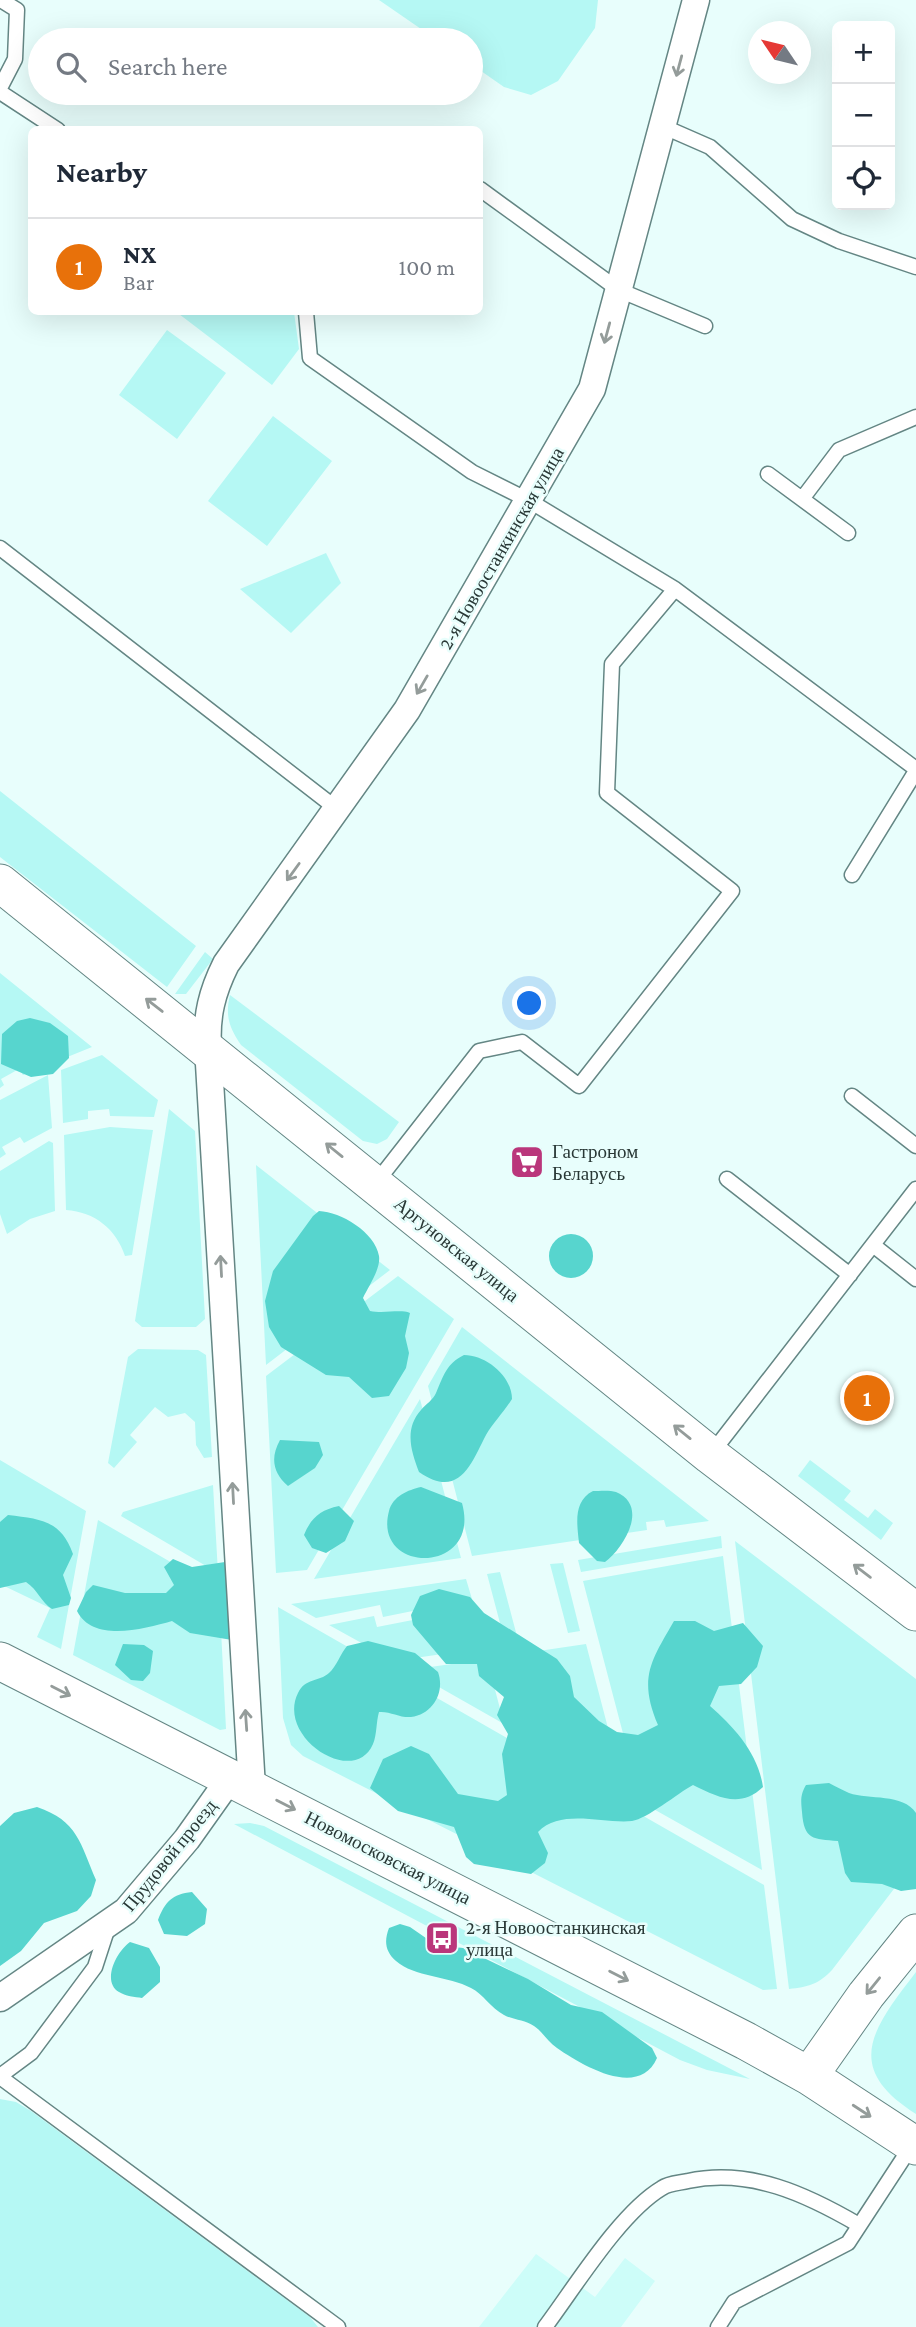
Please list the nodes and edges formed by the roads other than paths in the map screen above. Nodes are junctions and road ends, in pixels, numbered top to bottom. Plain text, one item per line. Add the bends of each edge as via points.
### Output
1 (1, 0) edge
2 (696, 0) edge
3 (0, 90) edge
4 (52, 126) edge
5 (662, 126) junction
6 (483, 191) edge
7 (916, 267) edge
8 (618, 290) junction
9 (306, 315) edge
10 (705, 326) dead end
11 (916, 417) edge
12 (768, 474) dead end
13 (802, 499) junction
14 (528, 500) junction
15 (848, 533) dead end
16 (0, 548) edge
17 (675, 589) junction
18 (916, 770) edge
19 (337, 809) junction
20 (852, 875) dead end
21 (0, 883) edge
22 (208, 1047) junction
23 (852, 1096) dead end
24 (914, 1140) edge
25 (727, 1179) dead end
26 (375, 1184) junction
27 (916, 1189) edge
28 (873, 1245) junction
29 (850, 1275) junction
30 (916, 1279) edge
31 (710, 1455) junction
32 (916, 1612) edge
33 (0, 1661) edge
34 (241, 1783) junction
35 (109, 1925) junction
36 (916, 1933) edge
37 (0, 1998) edge
38 (0, 2076) edge
39 (809, 2076) junction
40 (914, 2145) edge
41 (859, 2225) junction
42 (338, 2327) edge
43 (545, 2327) edge
44 (718, 2327) edge

1 - 3 lane via 17,10 15,59
2 -> 5 street, 2-я Новоостанкинская улица
3 - 4 lane
5 - 7 lane via 710,147 792,219 839,241
5 - 8 street, 2-я Новоостанкинская улица
6 - 8 lane
8 - 10 lane
8 -> 14 street, 2-я Новоостанкинская улица via 592,389
9 - 14 lane via 310,358 472,472
11 - 13 lane via 839,450
12 - 13 lane
13 - 15 lane
14 - 17 lane
14 -> 19 street, 2-я Новоостанкинская улица via 407,710
16 - 19 lane
17 - 18 lane
17 - 26 lane via 612,664 607,793 732,891 579,1086 522,1042 479,1051
18 - 20 lane
19 -> 22 street, 2-я Новоостанкинская улица via 226,964 213,991
22 -> 21 main road, Аргуновская улица
26 -> 22 main road, Аргуновская улица
34 -> 22 street, 2-я Новоостанкинская улица
23 - 24 lane
25 - 29 lane
31 -> 26 main road, Аргуновская улица
27 - 28 lane
28 - 29 lane
28 - 30 lane
29 - 31 lane
32 -> 31 main road, Аргуновская улица
33 -> 34 main road, Новомосковская улица
34 - 35 street, Прудовой проезд via 142,1895
34 -> 39 main road, Новомосковская улица
35 - 37 street, Прудовой проезд
35 - 38 lane via 95,1967 31,2053
36 -> 39 main road
38 - 42 lane
39 -> 40 main road, Новомосковская улица
40 - 41 lane
41 - 43 lane via 775,2184 715,2175 664,2186 634,2211
41 - 44 lane via 848,2243 734,2302

